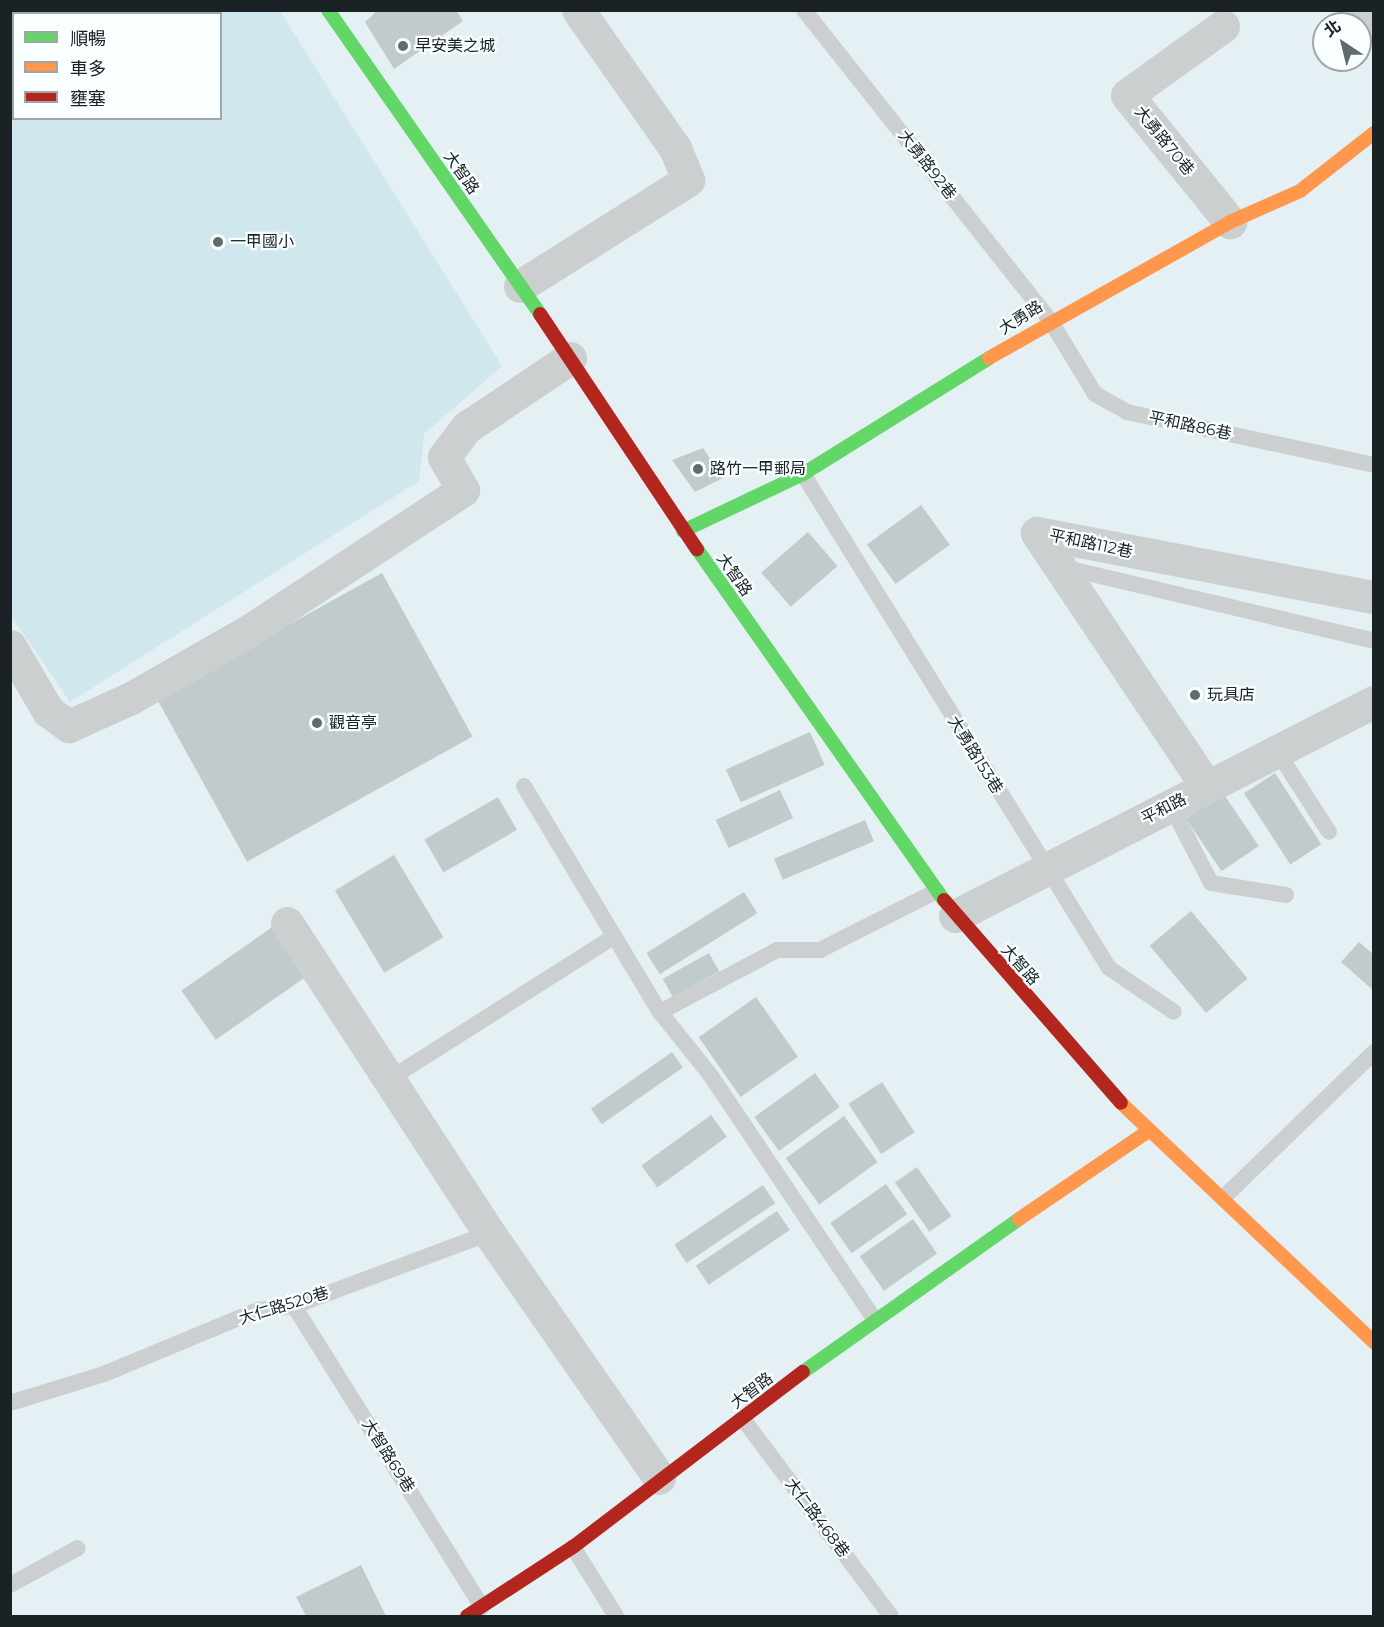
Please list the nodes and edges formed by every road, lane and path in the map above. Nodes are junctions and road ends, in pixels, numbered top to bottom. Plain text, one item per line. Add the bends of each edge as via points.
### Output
1 (328, 10) edge
2 (578, 10) edge
3 (804, 10) edge
4 (1360, 10) edge
5 (1233, 17) edge
6 (1374, 28) edge
7 (1374, 133) edge
8 (1230, 222) junction
9 (520, 286) junction
10 (1050, 320) junction
11 (570, 358) junction
12 (1374, 465) edge
13 (803, 474) junction
14 (683, 531) junction
15 (1058, 566) junction
16 (1374, 597) edge
17 (1374, 641) edge
18 (10, 646) edge
19 (1374, 702) edge
20 (1277, 752) junction
21 (524, 786) dead end
22 (1207, 787) junction
23 (1171, 806) junction
24 (1329, 832) dead end
25 (1048, 870) junction
26 (1286, 895) dead end
27 (946, 904) junction
28 (287, 923) dead end
29 (612, 938) junction
30 (660, 1012) junction
31 (1174, 1012) dead end
32 (1374, 1052) edge
33 (388, 1080) junction
34 (1147, 1132) junction
35 (1223, 1198) junction
36 (489, 1233) junction
37 (294, 1306) junction
38 (874, 1319) junction
39 (1374, 1342) edge
40 (10, 1402) edge
41 (743, 1419) junction
42 (659, 1478) junction
43 (573, 1547) junction
44 (78, 1548) dead end
45 (10, 1585) edge
46 (482, 1607) junction
47 (467, 1617) edge
48 (616, 1617) edge
49 (891, 1617) edge

1 - 9 street, 大智路
2 - 9 street via 675,148 688,180
3 - 10 lane, 大勇路92巷
4 - 6 street
5 - 8 street, 大勇路70巷 via 1127,95
7 - 8 street, 大勇路 via 1300,191
8 - 10 street, 大勇路
9 - 11 street, 大智路
10 - 12 lane, 平和路86巷 via 1095,393 1127,412
10 - 13 street, 大勇路
11 - 14 street, 大智路
11 - 18 street via 467,427 444,457 463,490 250,630 131,698 69,726 48,711
13 - 14 street, 大勇路
13 - 25 lane, 大勇路153巷
14 - 27 street, 大智路
15 - 16 street, 平和路112巷 via 1037,533
15 - 17 lane
15 - 22 street, 平和路112巷
19 - 20 street, 平和路
20 - 22 street, 平和路
20 - 24 lane
21 - 29 lane
22 - 23 street, 平和路
23 - 25 street, 平和路
23 - 26 lane via 1211,883
25 - 27 street, 平和路
25 - 31 lane, 大勇路153巷 via 1109,968
27 - 30 lane via 820,950 777,950
27 - 34 street, 大智路
28 - 33 street
29 - 30 lane
29 - 33 lane
30 - 38 lane via 711,1076
32 - 35 lane
33 - 36 street
34 - 35 street, 大智路
34 - 38 street, 大智路
35 - 39 street, 大智路
36 - 37 lane, 大仁路520巷
36 - 42 street
37 - 40 lane, 大仁路520巷 via 258,1310 104,1374
37 - 46 lane, 大智路69巷
38 - 41 street, 大智路
41 - 42 street, 大智路
41 - 49 lane, 大仁路468巷
42 - 43 street, 大智路
43 - 46 street, 大智路
43 - 48 lane
44 - 45 lane
46 - 47 street, 大智路

